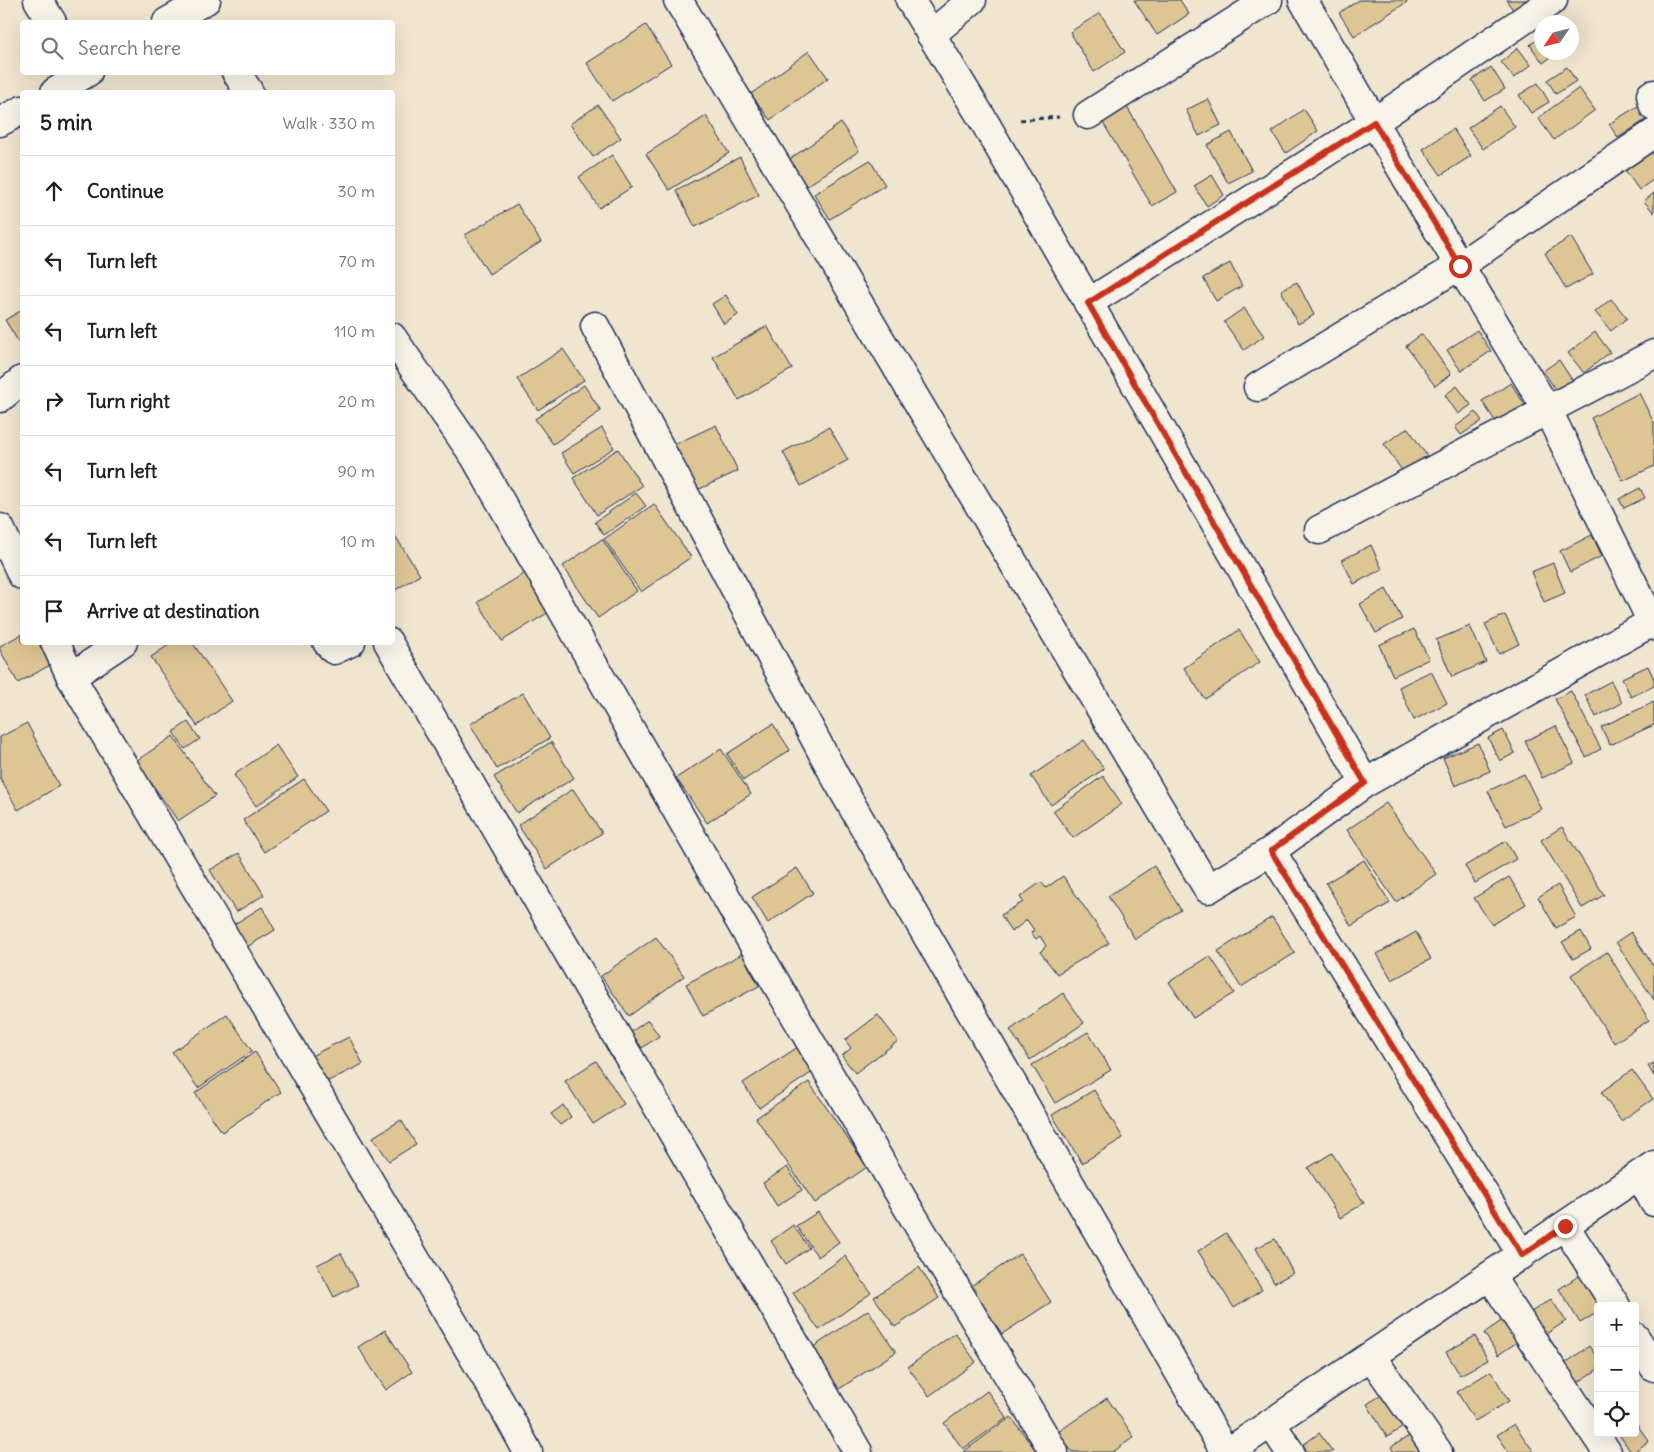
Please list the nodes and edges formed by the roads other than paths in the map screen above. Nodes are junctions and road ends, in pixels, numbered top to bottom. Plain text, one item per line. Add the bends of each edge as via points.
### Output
1 (38, 0) edge
2 (678, 0) edge
3 (910, 0) edge
4 (972, 0) edge
5 (1268, 0) edge
6 (1303, 0) edge
7 (1554, 0) edge
8 (202, 10) edge
9 (51, 20) edge
10 (173, 20) edge
11 (931, 35) junction
12 (82, 75) edge
13 (238, 75) edge
14 (58, 90) edge
15 (248, 90) edge
16 (1654, 94) edge
17 (1654, 107) edge
18 (20, 111) edge
19 (1088, 115) road end
20 (0, 122) edge
21 (1374, 122) junction
22 (1654, 133) edge
23 (1460, 266) junction
24 (1088, 303) junction
25 (595, 326) dead end
26 (395, 341) edge
27 (1654, 354) edge
28 (20, 382) edge
29 (1258, 387) dead end
30 (0, 398) edge
31 (1548, 411) junction
32 (0, 528) edge
33 (1319, 530) dead end
34 (20, 571) edge
35 (1654, 623) edge
36 (56, 645) edge
37 (119, 645) edge
38 (330, 645) edge
39 (345, 645) edge
40 (390, 645) edge
41 (71, 677) junction
42 (1365, 783) junction
43 (1271, 851) junction
44 (1647, 1170) edge
45 (1654, 1202) edge
46 (1565, 1226) junction
47 (1522, 1255) junction
48 (1490, 1276) junction
49 (1613, 1302) edge
50 (1639, 1343) edge
51 (1371, 1356) junction
52 (1654, 1367) edge
53 (1271, 1423) junction
54 (528, 1452) edge
55 (858, 1452) edge
56 (1054, 1452) edge
57 (1226, 1452) edge
58 (1290, 1452) edge
59 (1438, 1452) edge
60 (1607, 1452) edge

1 - 9 street
2 - 43 street via 1208,889
3 - 11 street
4 - 11 street
5 - 19 street
6 - 21 street
7 - 21 street
8 - 10 street
11 - 24 street
12 - 14 street
13 - 15 street
16 - 17 street
18 - 20 street
21 - 23 street
21 - 24 street
22 - 23 street
23 - 29 street
23 - 31 street
24 - 42 street
25 - 57 street via 836,778
26 - 56 street via 475,457 790,1006
27 - 31 street
28 - 30 street
31 - 33 street
31 - 35 street
32 - 34 street
35 - 42 street
36 - 41 street
37 - 41 street
38 - 39 street via 334,650
40 - 55 street
41 - 54 street
42 - 43 street
43 - 47 street
44 - 45 street
44 - 46 street
46 - 47 street
46 - 49 street
47 - 48 street
48 - 51 street
48 - 60 street
50 - 52 street
51 - 53 street
51 - 59 street
53 - 57 street
53 - 58 street

